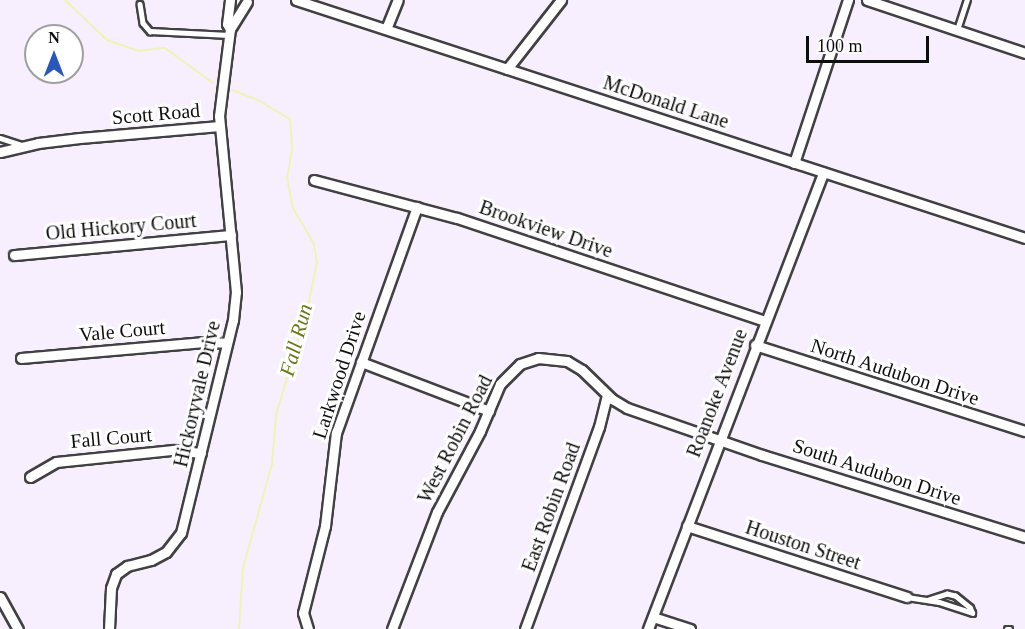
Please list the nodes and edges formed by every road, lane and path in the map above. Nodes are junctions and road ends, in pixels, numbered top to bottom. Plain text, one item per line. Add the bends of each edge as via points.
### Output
1 (230, 0) edge
2 (235, 0) edge
3 (296, 0) edge
4 (399, 0) edge
5 (561, 0) edge
6 (848, 0) edge
7 (967, 0) edge
8 (248, 1) edge
9 (872, 1) edge
10 (140, 4) dead end
11 (386, 29) junction
12 (957, 30) junction
13 (230, 32) junction
14 (1025, 53) edge
15 (507, 69) junction
16 (219, 126) junction
17 (0, 138) edge
18 (24, 146) junction
19 (0, 152) edge
20 (794, 163) junction
21 (823, 172) junction
22 (314, 180) dead end
23 (417, 207) junction
24 (231, 235) junction
25 (1025, 238) edge
26 (14, 255) dead end
27 (765, 321) junction
28 (227, 343) junction
29 (755, 345) junction
30 (21, 358) dead end
31 (361, 362) junction
32 (607, 395) junction
33 (489, 411) junction
34 (1025, 431) edge
35 (719, 441) junction
36 (201, 453) junction
37 (30, 477) dead end
38 (687, 526) junction
39 (1025, 537) edge
40 (0, 597) edge
41 (907, 597) joint
42 (929, 600) junction
43 (653, 616) junction
44 (18, 629) edge
45 (109, 629) edge
46 (308, 629) edge
47 (392, 629) edge
48 (525, 629) edge
49 (648, 629) edge
50 (690, 629) edge

1 - 13 street, Scott Road
2 - 8 street
3 - 11 street, McDonald Lane
4 - 11 street
5 - 15 street
6 - 20 street
7 - 12 lane
8 - 13 street, Scott Road
9 - 12 street
10 - 13 lane via 143,23 150,30
11 - 15 street, McDonald Lane
12 - 14 street
13 - 16 street, Scott Road
15 - 20 street, McDonald Lane
16 - 18 street, Scott Road
16 - 24 street, Hickoryvale Drive
17 - 18 lane
18 - 19 street, Scott Road
20 - 21 street, McDonald Lane
21 - 25 street, McDonald Lane
21 - 27 street, Roanoke Avenue
22 - 23 street, Brookview Drive
23 - 27 street, Brookview Drive
23 - 31 street, Larkwood Drive
24 - 26 street, Old Hickory Court
24 - 28 street, Hickoryvale Drive via 236,301
27 - 29 street, Roanoke Avenue
28 - 30 street, Vale Court
28 - 36 street, Hickoryvale Drive
29 - 34 street, North Audubon Drive
29 - 35 street, Roanoke Avenue
31 - 33 street
31 - 46 street, Larkwood Drive via 333,443 325,526 303,613
32 - 33 street, West Robin Road via 567,361 538,358 520,364 506,376
32 - 35 street, West Robin Road via 627,408
32 - 48 street, East Robin Road via 599,428
33 - 47 street, West Robin Road via 437,512
35 - 38 street, Roanoke Avenue
35 - 39 street, South Audubon Drive
36 - 37 street, Fall Court via 173,450 56,462
36 - 45 street, Hickoryvale Drive via 177,540 166,552 116,574 111,588
38 - 41 street, Houston Street
38 - 43 street, Roanoke Avenue
40 - 44 street
41 - 42 lane
42 - 42 lane via 939,602 972,613 955,596 947,594
43 - 49 street, Roanoke Avenue
43 - 50 street

